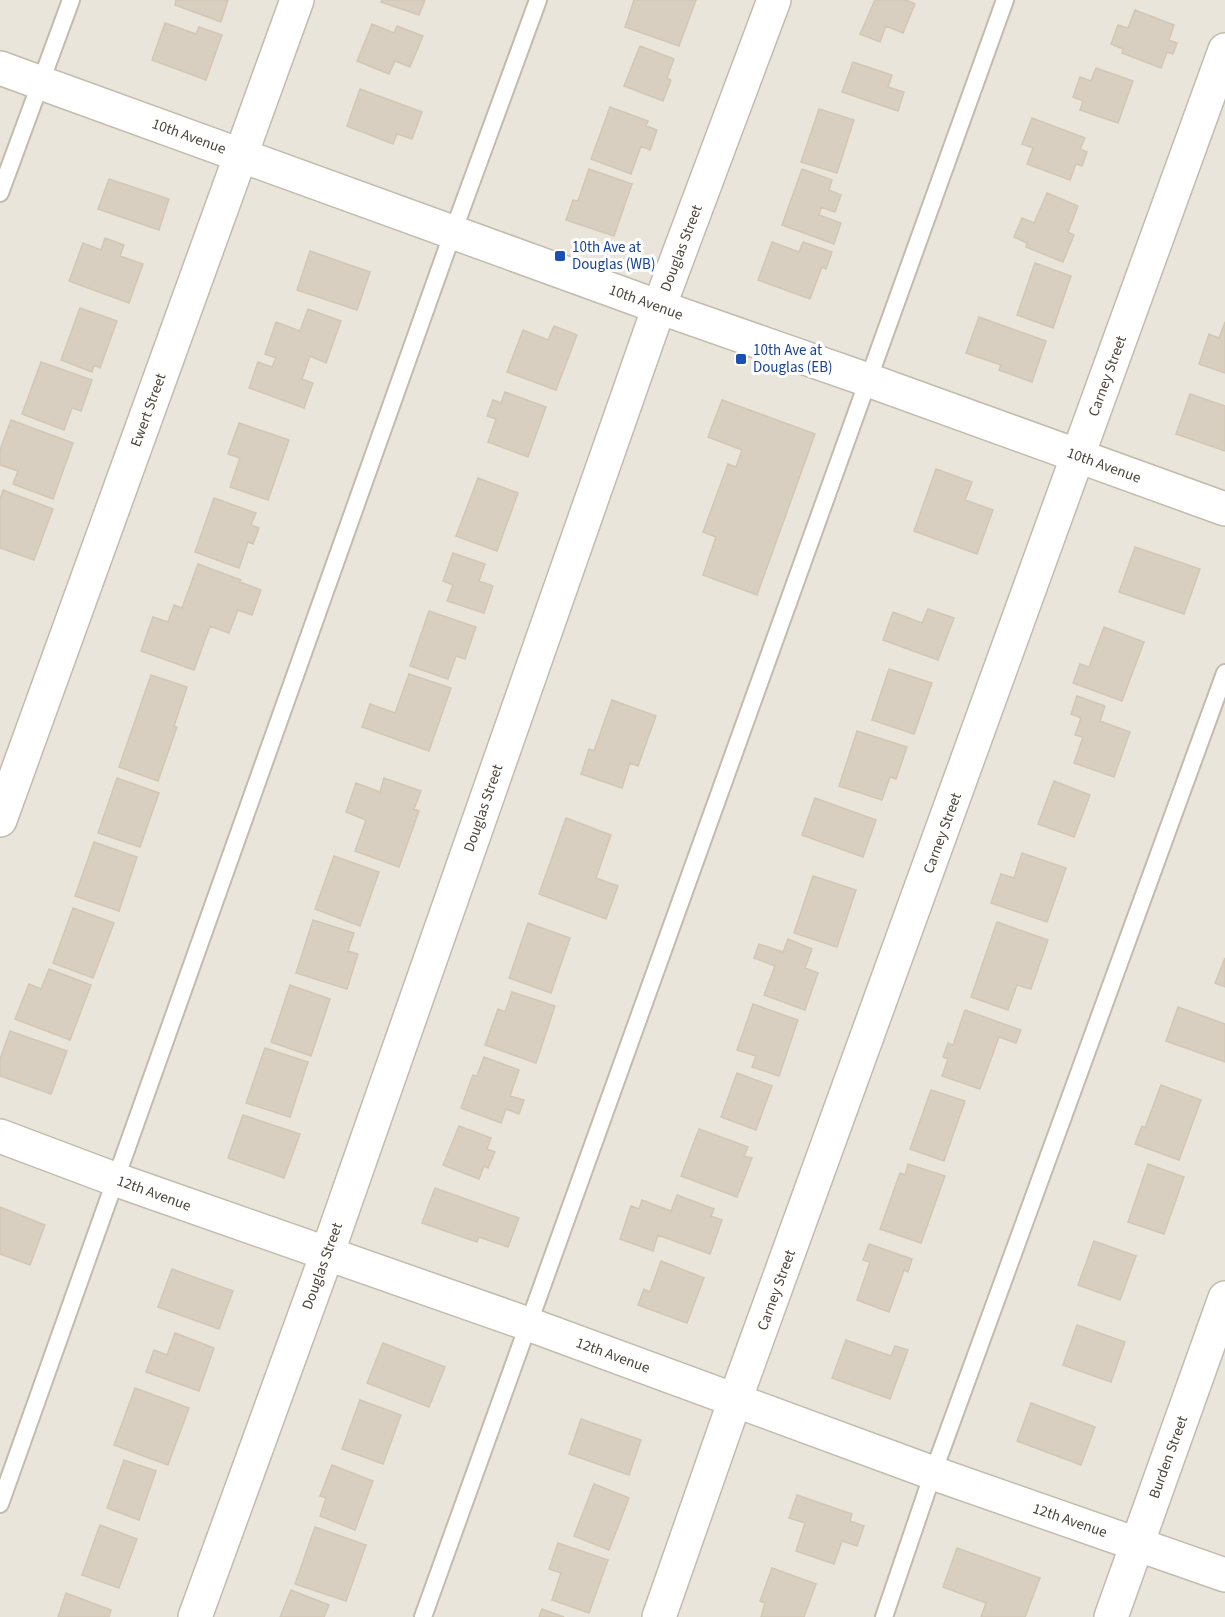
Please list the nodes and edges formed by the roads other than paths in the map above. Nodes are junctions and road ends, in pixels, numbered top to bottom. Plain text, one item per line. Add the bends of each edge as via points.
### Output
1 (71, 0) edge
2 (297, 0) edge
3 (538, 0) edge
4 (774, 0) edge
5 (1005, 0) edge
6 (1225, 50) edge
7 (0, 68) edge
8 (41, 82) junction
9 (240, 154) junction
10 (0, 193) edge
11 (453, 232) junction
12 (659, 307) junction
13 (868, 380) junction
14 (1078, 456) junction
15 (1225, 509) edge
16 (1225, 673) edge
17 (0, 820) edge
18 (0, 1136) edge
19 (117, 1180) junction
20 (327, 1254) junction
21 (1225, 1298) edge
22 (528, 1324) junction
23 (735, 1400) junction
24 (933, 1473) junction
25 (0, 1504) edge
26 (1137, 1544) junction
27 (1225, 1575) edge
28 (195, 1617) edge
29 (423, 1617) edge
30 (659, 1617) edge
31 (884, 1617) edge
32 (1111, 1617) edge

1 - 8 lane
2 - 9 street, Ewert Street
3 - 11 lane
4 - 12 street, Douglas Street
5 - 13 lane
6 - 14 street, Carney Street
7 - 8 street, 10th Avenue
8 - 9 street, 10th Avenue
8 - 10 lane
9 - 11 street, 10th Avenue
9 - 17 street, Ewert Street
11 - 12 street, 10th Avenue
11 - 19 lane
12 - 13 street, 10th Avenue
12 - 20 street, Douglas Street
13 - 14 street, 10th Avenue
13 - 22 lane
14 - 15 street, 10th Avenue
14 - 23 street, Carney Street
16 - 24 lane
18 - 19 street, 12th Avenue
19 - 20 street, 12th Avenue
19 - 25 lane
20 - 22 street, 12th Avenue
20 - 28 street, Douglas Street
21 - 26 street, Burden Street
22 - 23 street, 12th Avenue
22 - 29 lane
23 - 24 street, 12th Avenue
23 - 30 street, Carney Street
24 - 26 street, 12th Avenue
24 - 31 lane
26 - 27 street, 12th Avenue
26 - 32 street, Burden Street

